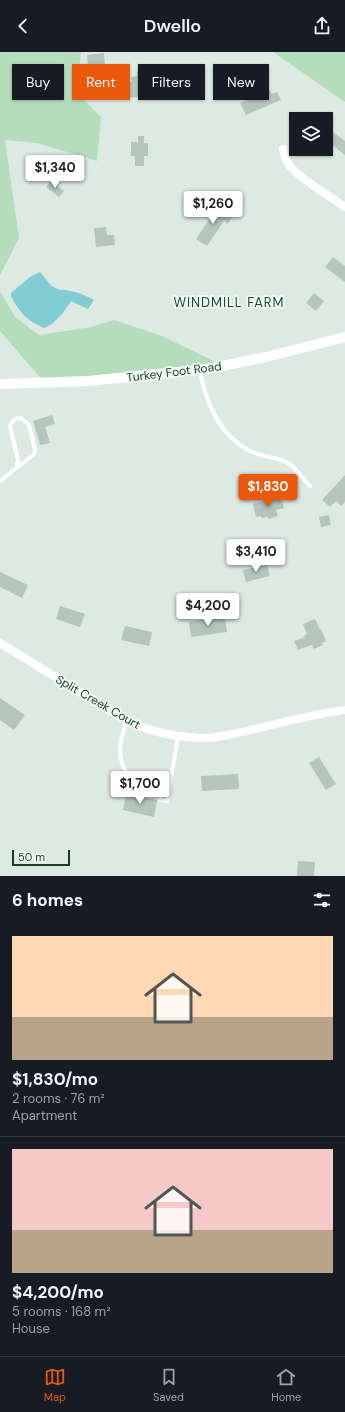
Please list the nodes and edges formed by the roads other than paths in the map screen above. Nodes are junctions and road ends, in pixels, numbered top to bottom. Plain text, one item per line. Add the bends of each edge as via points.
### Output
1 (283, 149) dead end
2 (345, 207) edge
3 (345, 337) edge
4 (200, 370) junction
5 (0, 384) edge
6 (17, 468) junction
7 (0, 481) edge
8 (310, 486) dead end
9 (0, 643) edge
10 (345, 710) edge
11 (127, 721) junction
12 (178, 737) junction

1 - 2 street via 290,166 298,174
3 - 4 street, Turkey Foot Road
4 - 5 street, Turkey Foot Road via 88,381
4 - 8 lane via 213,413 232,438 249,451 288,462
6 - 6 lane via 18,460 10,426 15,418 21,418 29,425 35,450 29,460
6 - 7 lane
9 - 11 street, Split Creek Court
10 - 12 street, Split Creek Court via 320,713 220,737
11 - 12 street, Split Creek Court via 143,729
11 - 12 lane via 120,744 123,769 131,780 156,785 161,793 160,800 167,801

